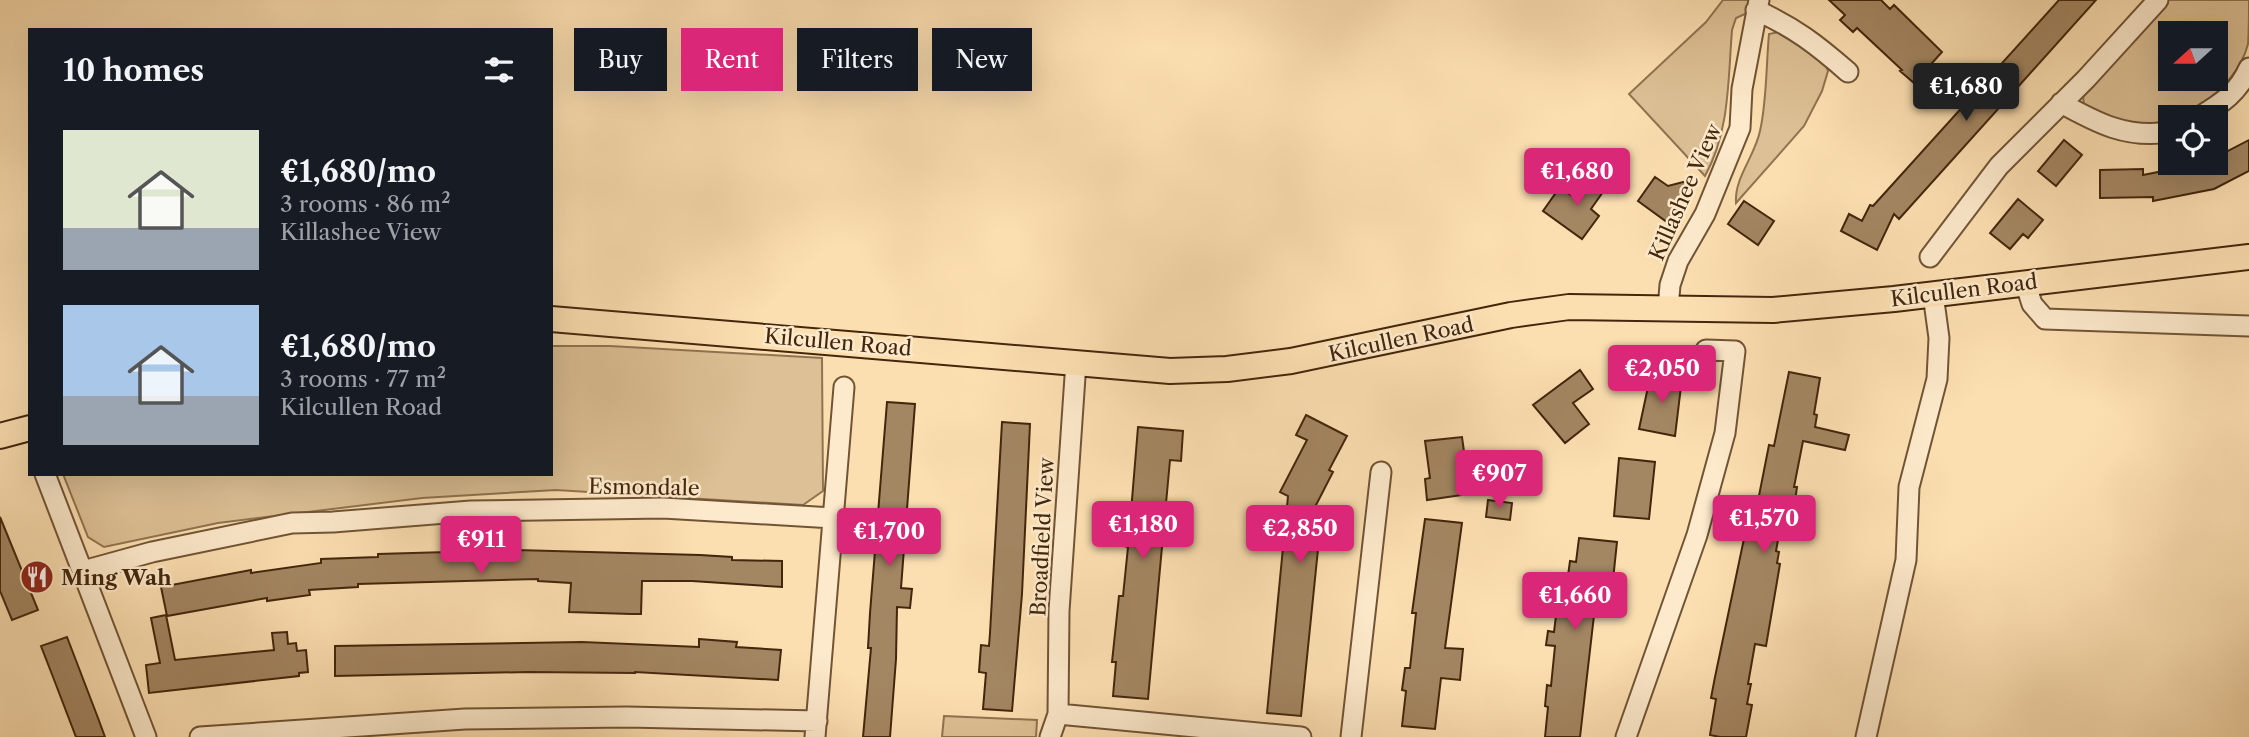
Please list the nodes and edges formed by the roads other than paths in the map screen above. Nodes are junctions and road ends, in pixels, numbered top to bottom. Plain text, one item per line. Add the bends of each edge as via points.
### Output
1 (2158, 0) edge
2 (1758, 5) edge
3 (2249, 68) edge
4 (1848, 72) dead end
5 (2061, 103) junction
6 (2220, 105) edge
7 (2158, 133) edge
8 (1930, 257) dead end
9 (2249, 257) edge
10 (2025, 282) junction
11 (1933, 294) junction
12 (1668, 309) junction
13 (553, 319) edge
14 (2249, 326) edge
15 (1706, 350) dead end
16 (1076, 362) junction
17 (844, 387) dead end
18 (28, 430) edge
19 (0, 436) edge
20 (1381, 472) dead end
21 (47, 476) edge
22 (833, 518) junction
23 (83, 571) junction
24 (1058, 714) junction
25 (816, 729) edge
26 (146, 737) edge
27 (200, 737) edge
28 (1050, 737) edge
29 (1300, 737) edge
30 (1351, 737) edge
31 (1626, 737) edge
32 (1866, 737) edge

1 - 5 street
2 - 4 street, Killashee View via 1810,39
2 - 12 street, Killashee View via 1742,89 1740,128 1705,214 1678,261
3 - 6 street via 2244,80
5 - 7 street via 2099,124 2142,135
5 - 8 street via 2000,166
9 - 10 main road, Kilcullen Road
10 - 11 main road, Kilcullen Road
10 - 14 street via 2032,304 2045,319
11 - 12 main road, Kilcullen Road via 1773,310
11 - 32 street via 1939,338 1937,380 1909,487 1906,560
12 - 16 main road, Kilcullen Road via 1569,307 1292,361 1227,369 1170,371
13 - 16 main road, Kilcullen Road
15 - 31 street via 1735,351 1725,433 1697,535
16 - 24 street, Broadfield View via 1059,611
17 - 22 street
18 - 19 main road
20 - 30 street
21 - 23 street
22 - 23 street, Esmondale via 663,508 471,511 292,523
22 - 25 street
23 - 26 street
24 - 28 street, Broadfield View
24 - 29 street
25 - 27 street via 627,718 465,719

